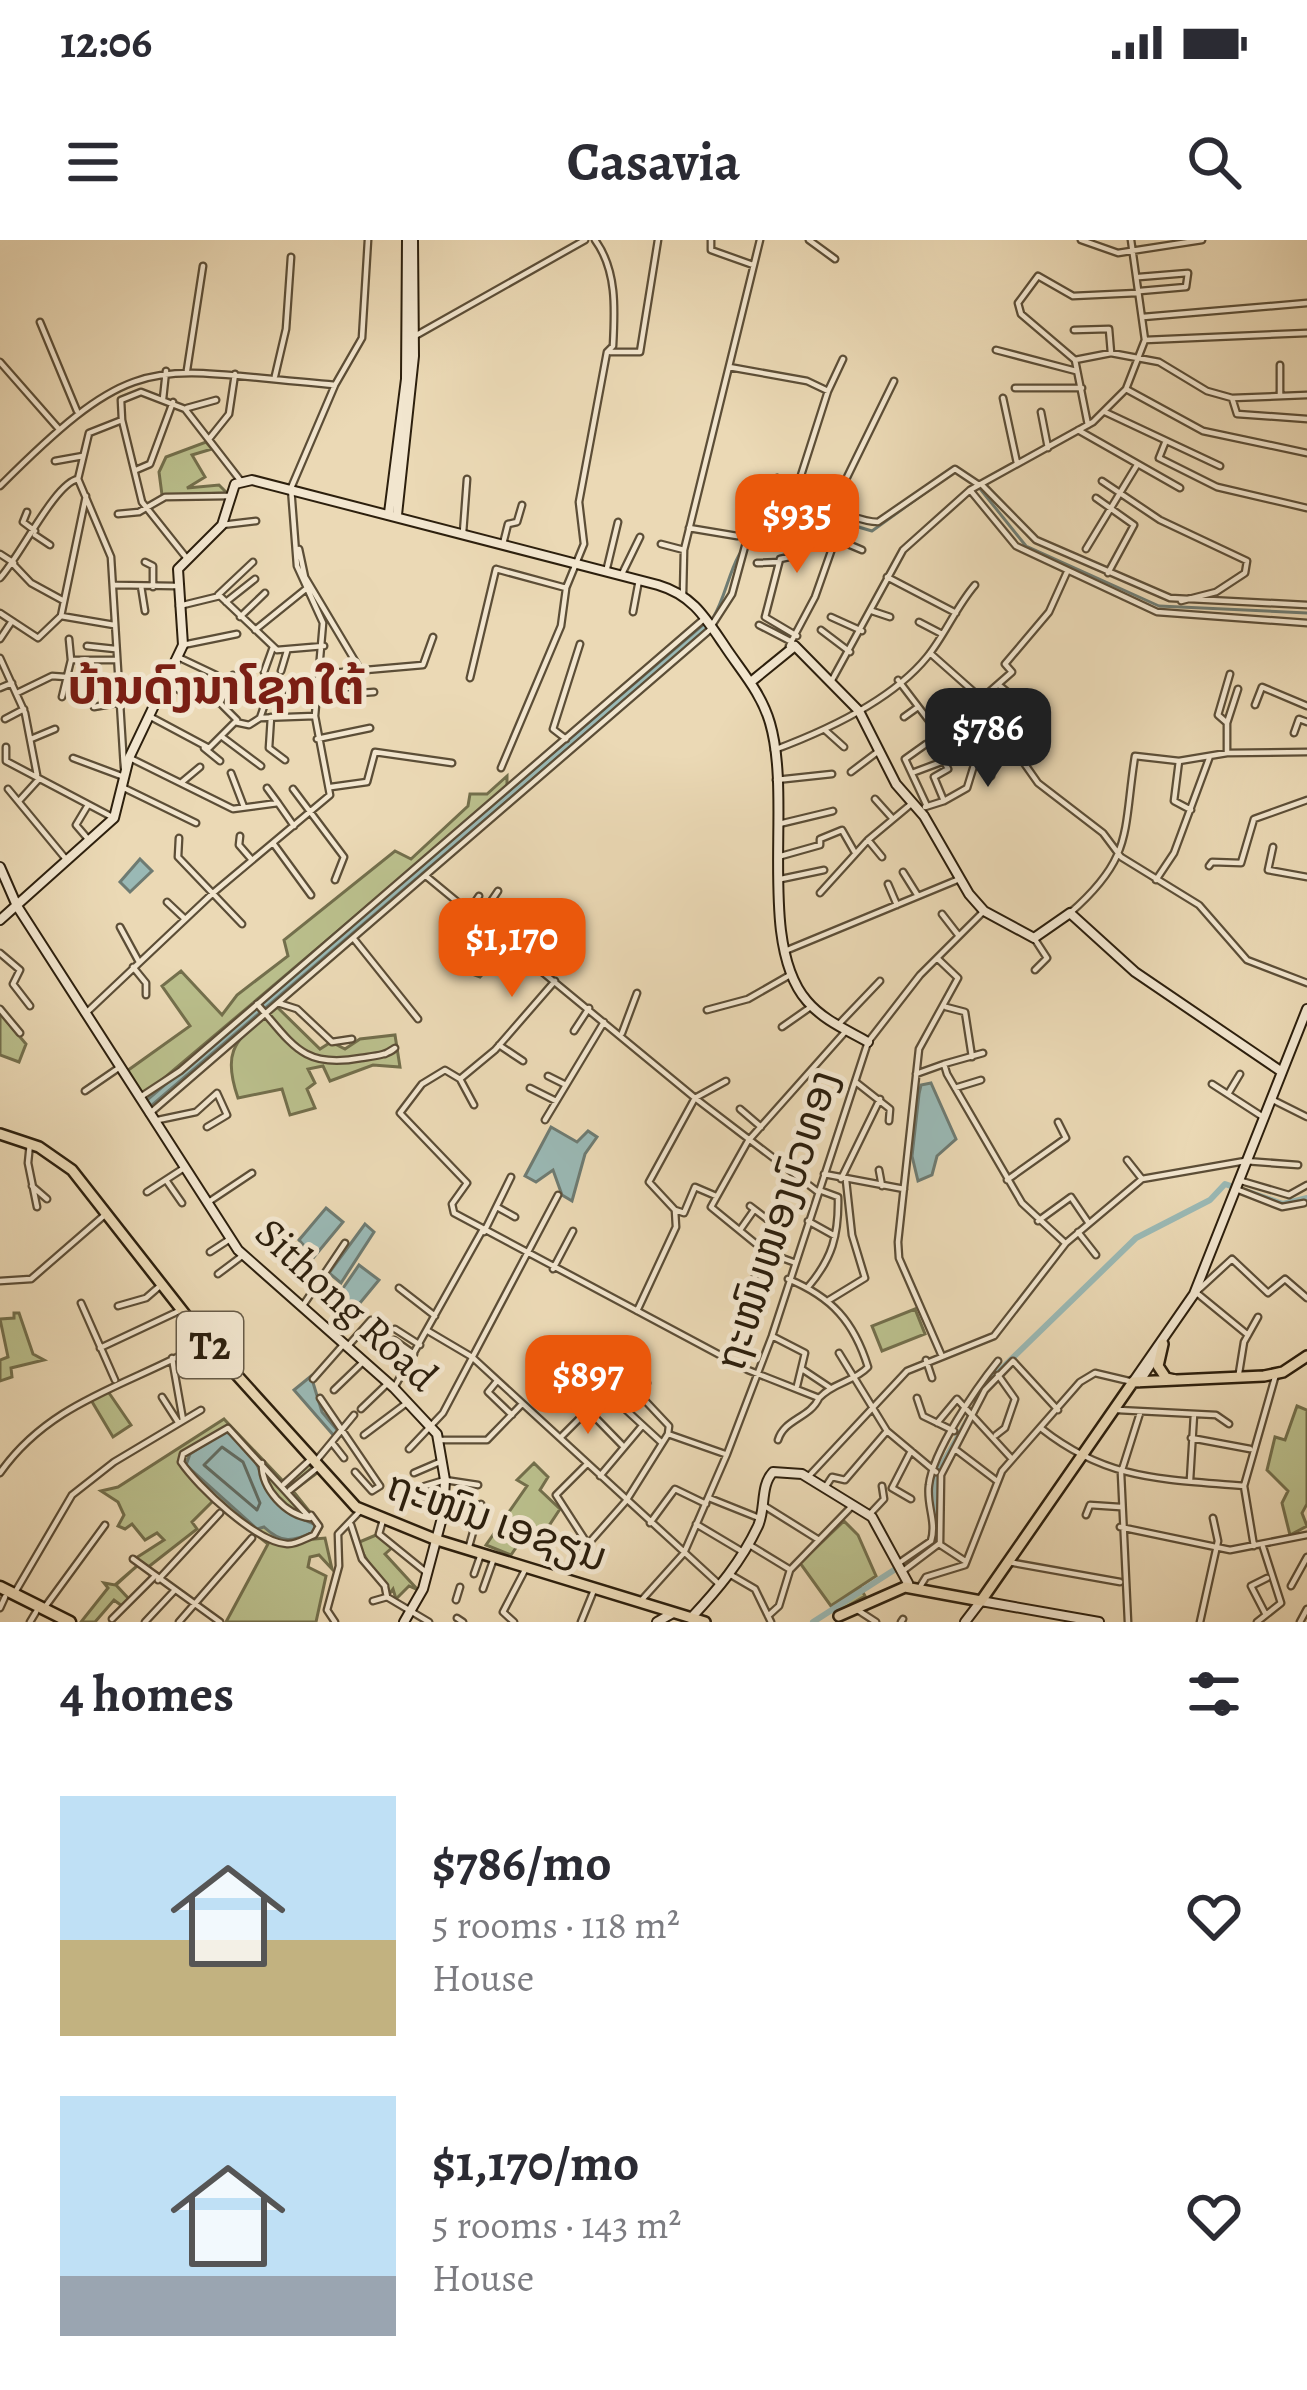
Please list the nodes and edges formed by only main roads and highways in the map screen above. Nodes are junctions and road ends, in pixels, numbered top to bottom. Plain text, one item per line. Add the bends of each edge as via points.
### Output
1 (0, 1134) edge
2 (1161, 1347) road end
3 (1301, 1358) edge
4 (1186, 1382) junction
5 (4, 1596) edge
6 (982, 1599) junction
7 (37, 1615) edge
8 (683, 1617) edge
9 (836, 1620) edge
10 (56, 1622) edge
11 (70, 1622) edge
12 (705, 1622) edge

1 - 8 main road, ຖະໜົນ ເອຊຽນ / T2 via 72,1169 206,1341 356,1506 437,1540
2 - 4 main road via 1161,1372
3 - 4 main road via 1276,1374
4 - 6 main road via 1136,1382
5 - 7 highway
6 - 9 main road via 905,1587
6 - 9 main road via 886,1586
7 - 10 highway
7 - 11 highway
8 - 12 main road, ຖະໜົນ ເອຊຽນ / T2

